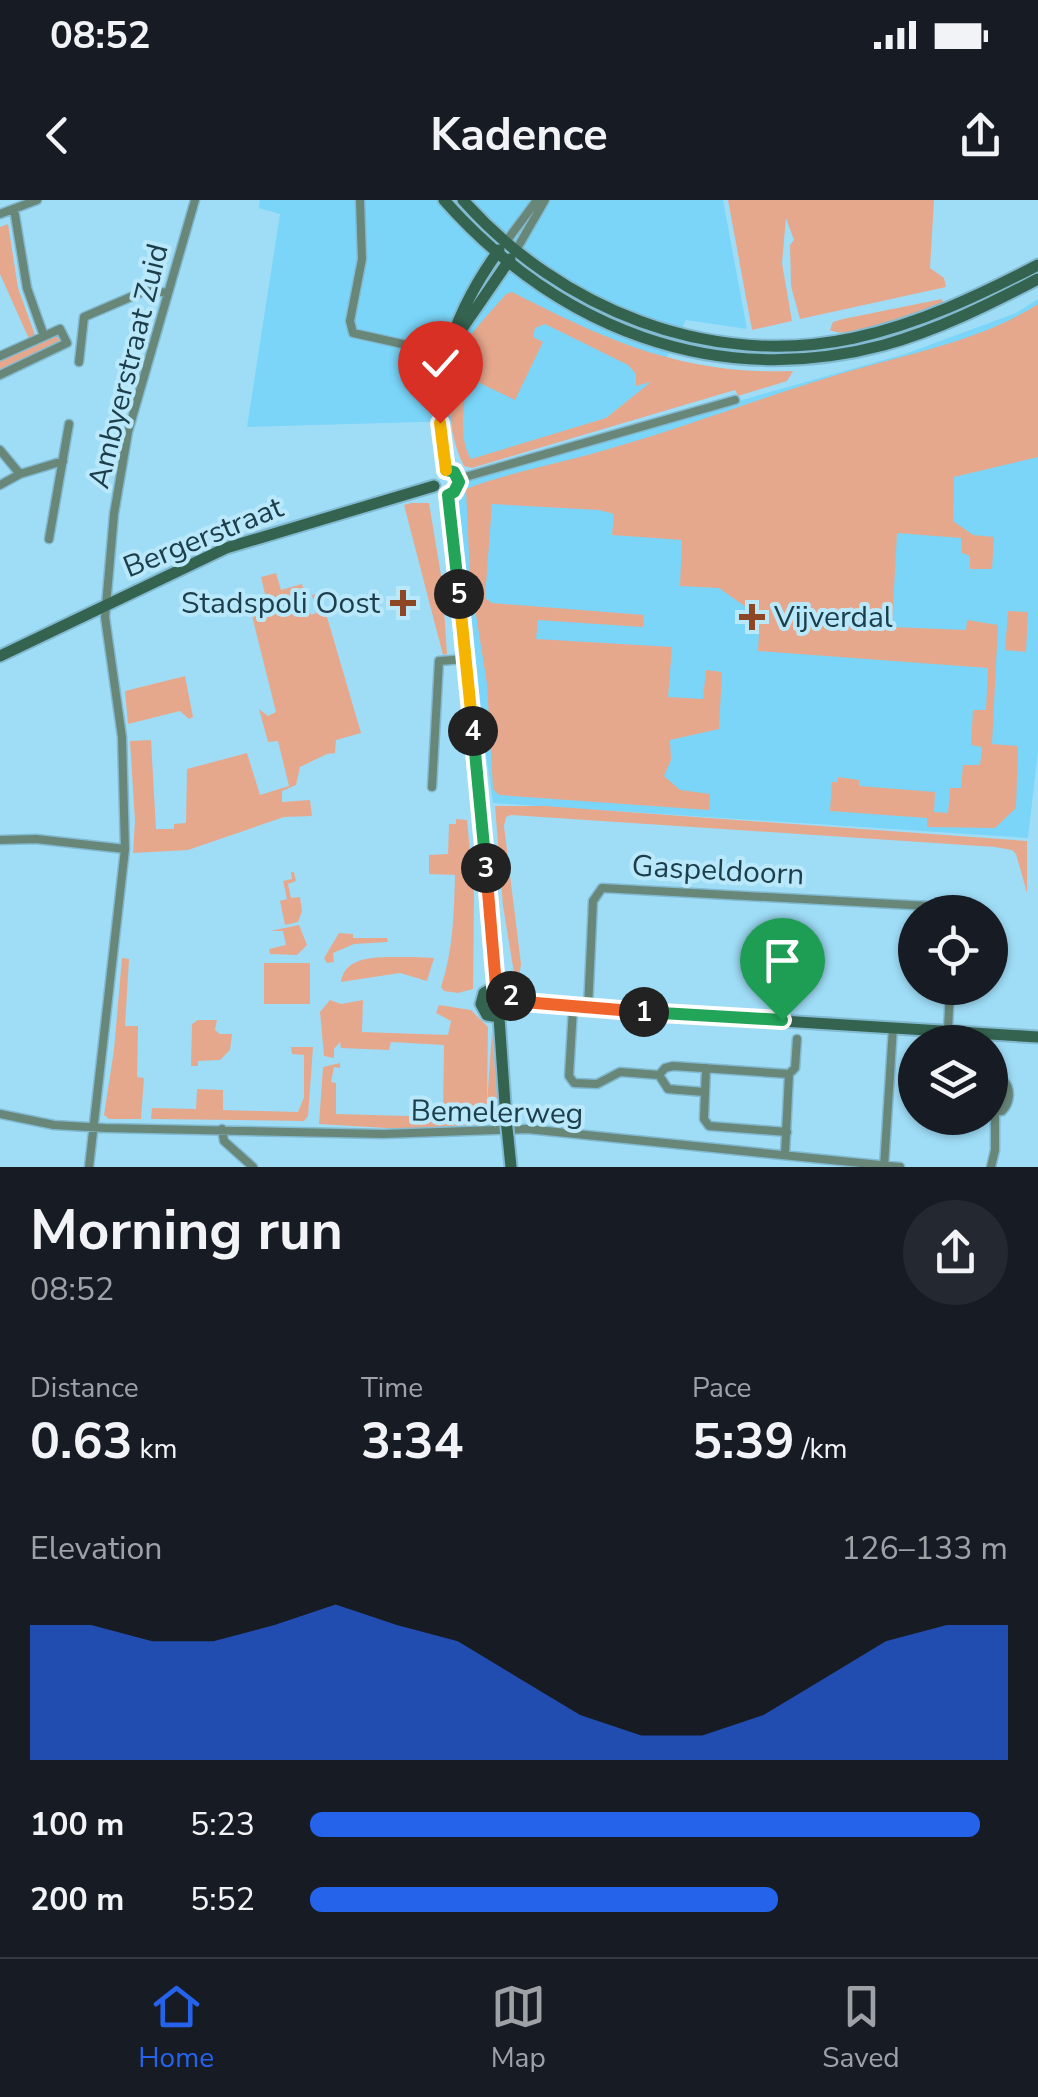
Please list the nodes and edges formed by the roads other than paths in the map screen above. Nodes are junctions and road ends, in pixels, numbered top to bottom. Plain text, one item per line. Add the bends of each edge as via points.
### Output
1 (37, 200) edge
2 (195, 200) edge
3 (360, 200) edge
4 (444, 200) edge
5 (463, 200) edge
6 (537, 200) edge
7 (546, 200) edge
8 (14, 210) junction
9 (0, 214) edge
10 (506, 253) junction
11 (1038, 265) edge
12 (1038, 279) edge
13 (168, 293) junction
14 (44, 336) junction
15 (795, 351) junction
16 (448, 354) junction
17 (0, 356) edge
18 (79, 362) dead end
19 (0, 375) edge
20 (736, 400) dead end
21 (69, 424) dead end
22 (0, 450) edge
23 (64, 461) junction
24 (445, 470) junction
25 (20, 474) junction
26 (458, 479) junction
27 (0, 485) edge
28 (434, 486) junction
29 (448, 495) junction
30 (49, 539) dead end
31 (106, 605) junction
32 (0, 656) edge
33 (466, 660) junction
34 (432, 787) dead end
35 (0, 840) edge
36 (125, 849) junction
37 (898, 903) edge
38 (496, 986) junction
39 (512, 1001) junction
40 (573, 1008) junction
41 (588, 1009) junction
42 (499, 1017) junction
43 (893, 1027) junction
44 (898, 1027) edge
45 (1008, 1035) edge
46 (1038, 1037) edge
47 (797, 1039) dead end
48 (706, 1068) junction
49 (790, 1074) junction
50 (659, 1076) junction
51 (704, 1092) junction
52 (0, 1114) edge
53 (93, 1127) junction
54 (222, 1129) junction
55 (787, 1132) junction
56 (994, 1135) edge
57 (786, 1154) junction
58 (884, 1166) edge
59 (89, 1167) edge
60 (253, 1167) edge
61 (511, 1167) edge
62 (900, 1167) edge
63 (992, 1167) edge

1 - 8 street
2 - 13 street, Ambyerstraat Zuid
3 - 16 street via 363,244 352,333
4 - 10 main road
5 - 10 main road
6 - 10 street
7 - 10 street
8 - 9 street
8 - 14 street via 27,288
10 - 15 main road via 572,307 642,337 704,352
10 - 16 main road
11 - 15 main road via 939,312
12 - 15 main road via 904,339 851,352
13 - 18 street via 146,290 84,318
13 - 31 street, Ambyerstraat Zuid via 124,448
14 - 17 street
14 - 19 street via 60,329 67,343
16 - 24 main road via 440,412
20 - 26 street
21 - 23 street
22 - 25 street
23 - 25 street
23 - 30 street
24 - 26 main road
24 - 28 main road
25 - 27 street
26 - 29 main road
28 - 29 main road
28 - 31 main road, Bergerstraat via 238,543
29 - 33 main road
31 - 32 main road, Bergerstraat
31 - 36 street, Ambyerstraat Zuid via 122,737
33 - 34 street via 440,661
33 - 38 main road
35 - 36 street
36 - 53 street, Ambyerstraat Zuid
37 - 41 street, Gaspeldoorn via 602,888 594,902
38 - 39 main road
38 - 42 main road via 480,1004 487,1015
39 - 40 main road
39 - 42 main road
40 - 41 main road
40 - 50 street via 570,1080 597,1084 620,1072
41 - 43 main road
42 - 61 main road, bridge
43 - 44 main road
43 - 58 street
45 - 46 main road
47 - 49 street
48 - 49 street
48 - 50 street via 673,1066
48 - 51 street
49 - 55 street
50 - 51 street via 668,1089
51 - 55 street via 709,1126
52 - 53 street, Bemelerweg
53 - 54 street, Bemelerweg
53 - 59 street, Ambyerstraat Zuid
54 - 57 street, Bemelerweg via 527,1129
54 - 60 street via 224,1142
55 - 57 street
56 - 63 street
57 - 58 street, Bemelerweg
58 - 62 street, Bemelerweg

